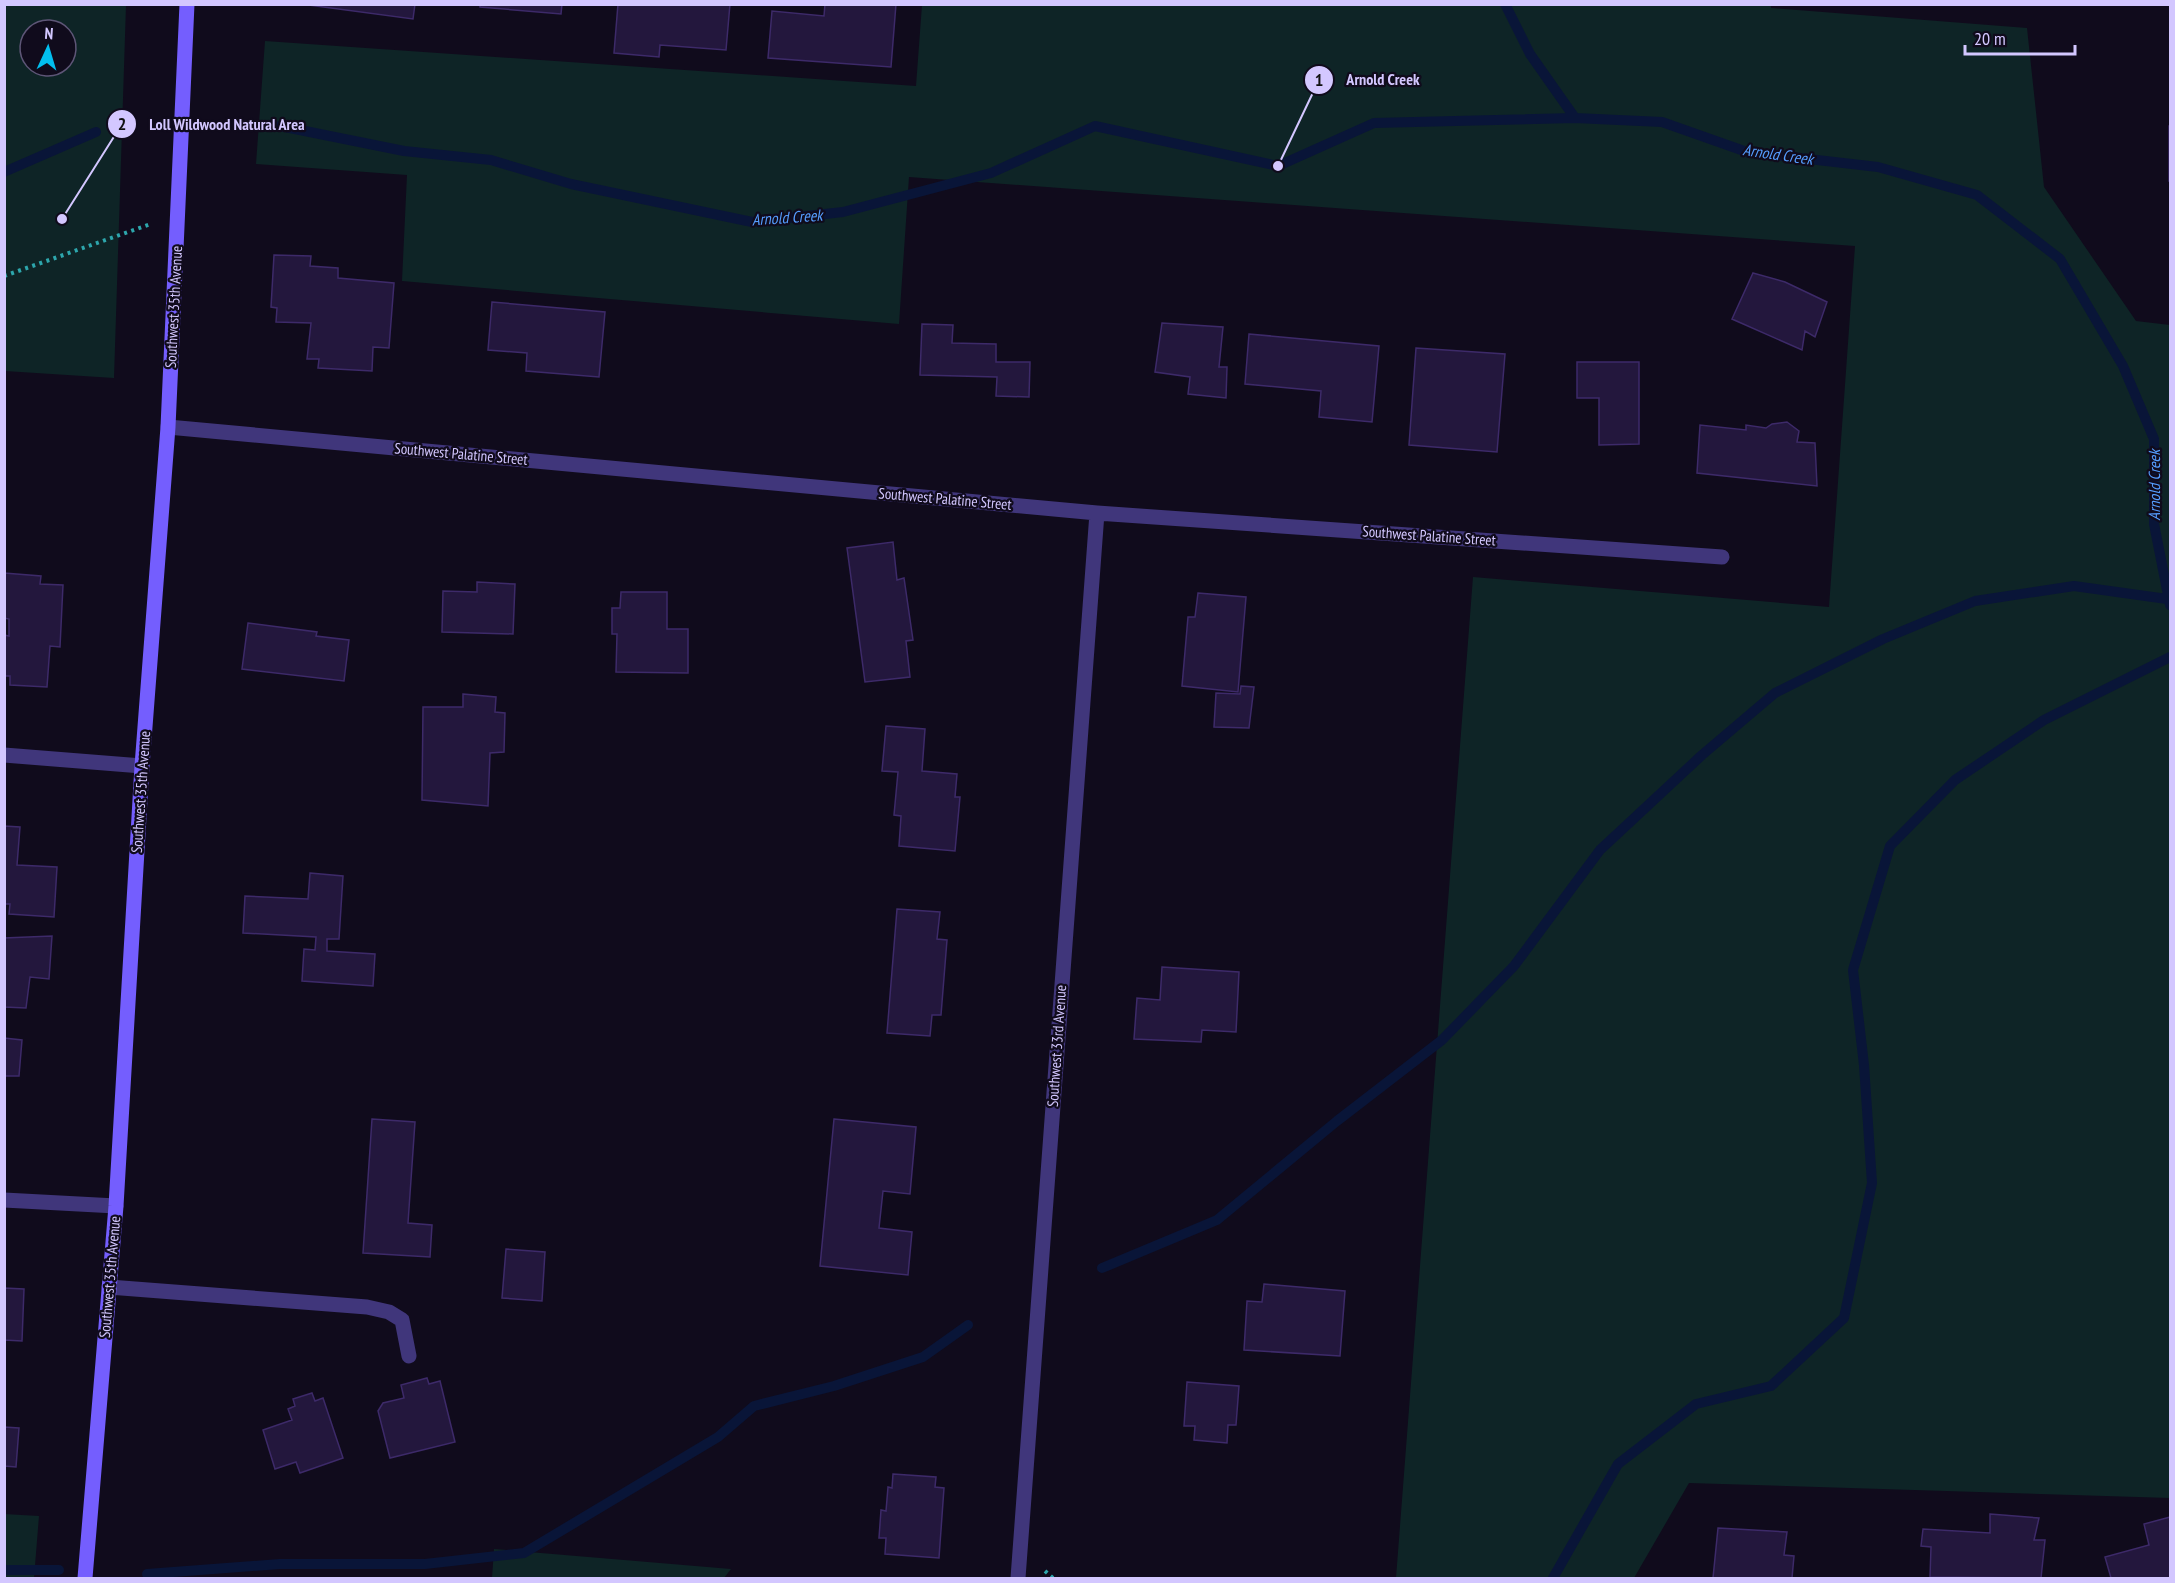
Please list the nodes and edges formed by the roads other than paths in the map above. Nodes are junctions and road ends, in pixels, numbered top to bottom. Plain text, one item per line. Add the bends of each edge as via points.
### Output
1 (187, 4) edge
2 (168, 427) junction
3 (1097, 513) junction
4 (1722, 557) dead end
5 (4, 755) edge
6 (142, 766) junction
7 (4, 1200) edge
8 (116, 1206) junction
9 (110, 1287) junction
10 (410, 1356) dead end
11 (85, 1578) edge
12 (1017, 1578) edge

1 - 2 street, Southwest 35th Avenue
2 - 3 street, Southwest Palatine Street
2 - 6 street, Southwest 35th Avenue
3 - 4 street, Southwest Palatine Street
3 - 12 street, Southwest 33rd Avenue
5 - 6 street
6 - 8 street, Southwest 35th Avenue
7 - 8 street
8 - 9 street, Southwest 35th Avenue
9 - 10 street via 378,1309 402,1320
9 - 11 street, Southwest 35th Avenue

